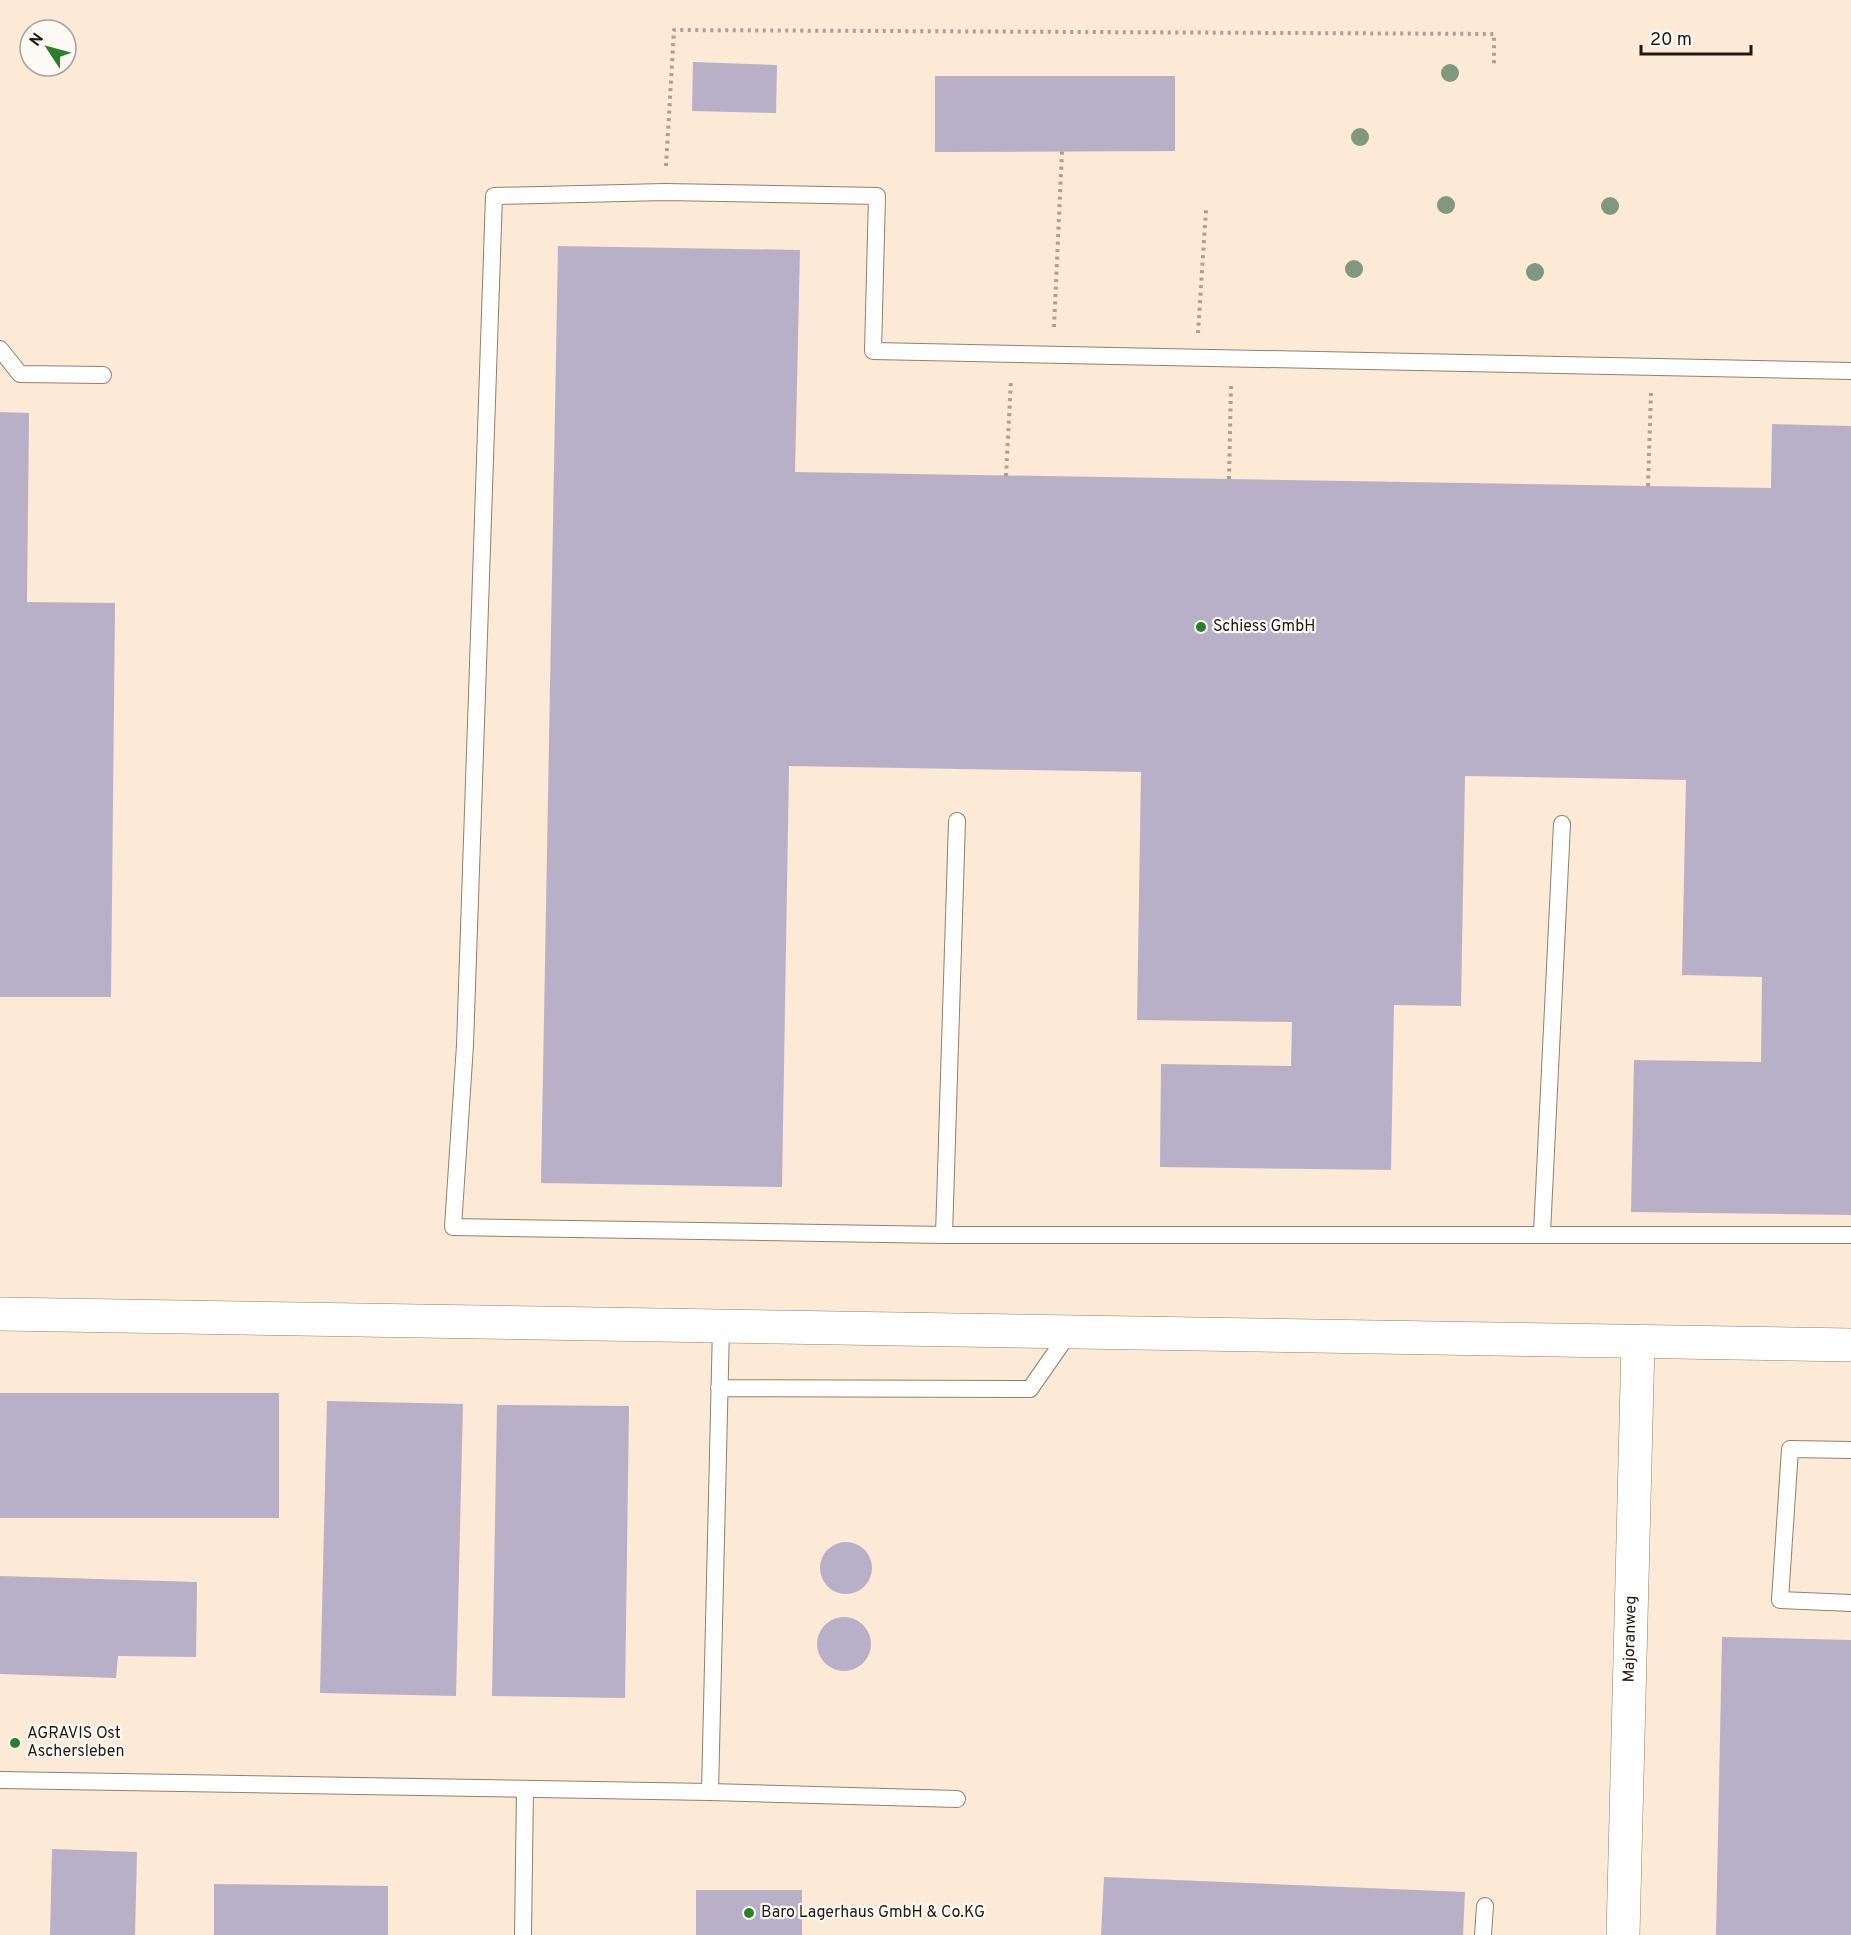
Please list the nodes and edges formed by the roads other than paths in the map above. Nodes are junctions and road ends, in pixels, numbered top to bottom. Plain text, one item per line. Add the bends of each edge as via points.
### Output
1 (0, 349) edge
2 (1851, 371) edge
3 (103, 375) dead end
4 (957, 821) dead end
5 (1562, 824) dead end
6 (1542, 1233) junction
7 (944, 1235) junction
8 (1851, 1235) edge
9 (0, 1314) edge
10 (720, 1327) junction
11 (1069, 1333) junction
12 (1638, 1343) junction
13 (1851, 1346) edge
14 (719, 1388) junction
15 (1851, 1450) edge
16 (1851, 1603) edge
17 (0, 1780) edge
18 (525, 1789) junction
19 (710, 1792) junction
20 (957, 1799) dead end
21 (1485, 1905) dead end
22 (523, 1935) edge
23 (1483, 1935) edge
24 (1623, 1935) edge

1 - 3 lane via 20,374
2 - 7 lane via 873,351 877,196 665,192 494,195 464,1064 453,1227
4 - 7 lane
5 - 6 lane
6 - 7 lane
6 - 8 lane
9 - 10 street
10 - 11 street
10 - 14 lane
11 - 12 street
11 - 14 lane via 1030,1389
12 - 13 street
12 - 24 street, Majoranweg
14 - 19 lane
15 - 16 lane via 1790,1449 1780,1600
17 - 18 lane
18 - 19 lane
18 - 22 lane
19 - 20 lane
21 - 23 lane

